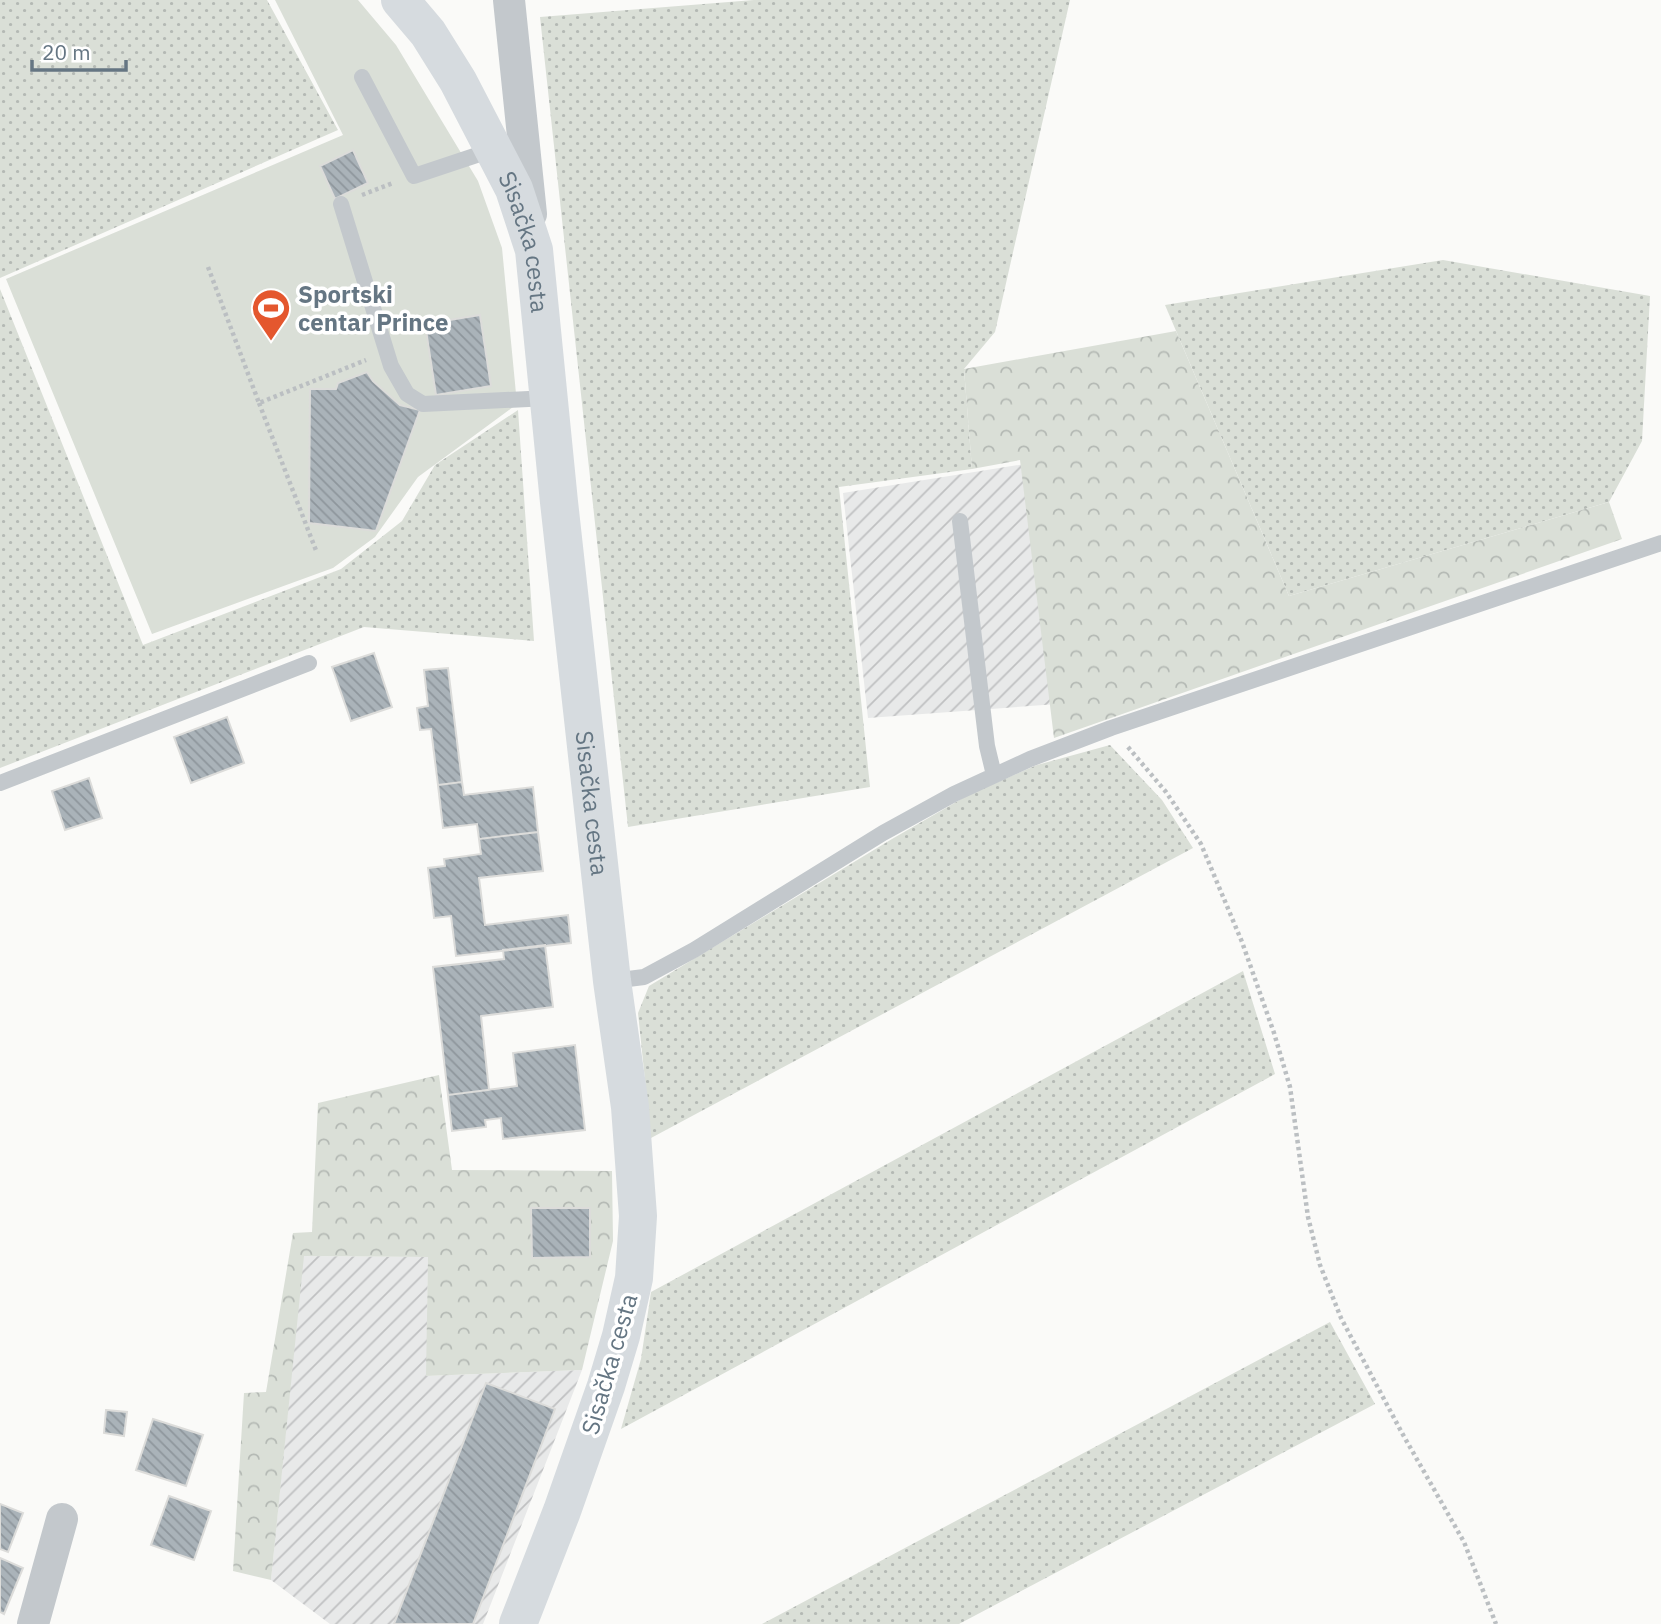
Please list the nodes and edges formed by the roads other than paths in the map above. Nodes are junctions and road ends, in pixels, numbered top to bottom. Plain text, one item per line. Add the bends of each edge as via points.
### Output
1 (400, 0) edge
2 (509, 0) edge
3 (362, 77) dead end
4 (495, 149) junction
5 (341, 204) road end
6 (534, 250) junction
7 (549, 398) junction
8 (960, 521) dead end
9 (1661, 543) edge
10 (309, 663) dead end
11 (994, 775) junction
12 (0, 783) edge
13 (612, 981) junction
14 (62, 1519) dead end
15 (33, 1624) edge
16 (518, 1624) edge

1 - 4 main road, Sisačka cesta via 428,33
2 - 6 street
3 - 4 lane via 414,176
4 - 6 main road, Sisačka cesta via 514,188
5 - 7 lane via 391,366 407,394 423,404
6 - 7 main road, Sisačka cesta
7 - 13 main road, Sisačka cesta
8 - 11 lane
9 - 11 lane via 1111,728
10 - 12 lane
11 - 13 lane via 883,833 694,950 644,976
13 - 16 main road, Sisačka cesta via 630,1107 638,1216 634,1278 606,1386
14 - 15 street

